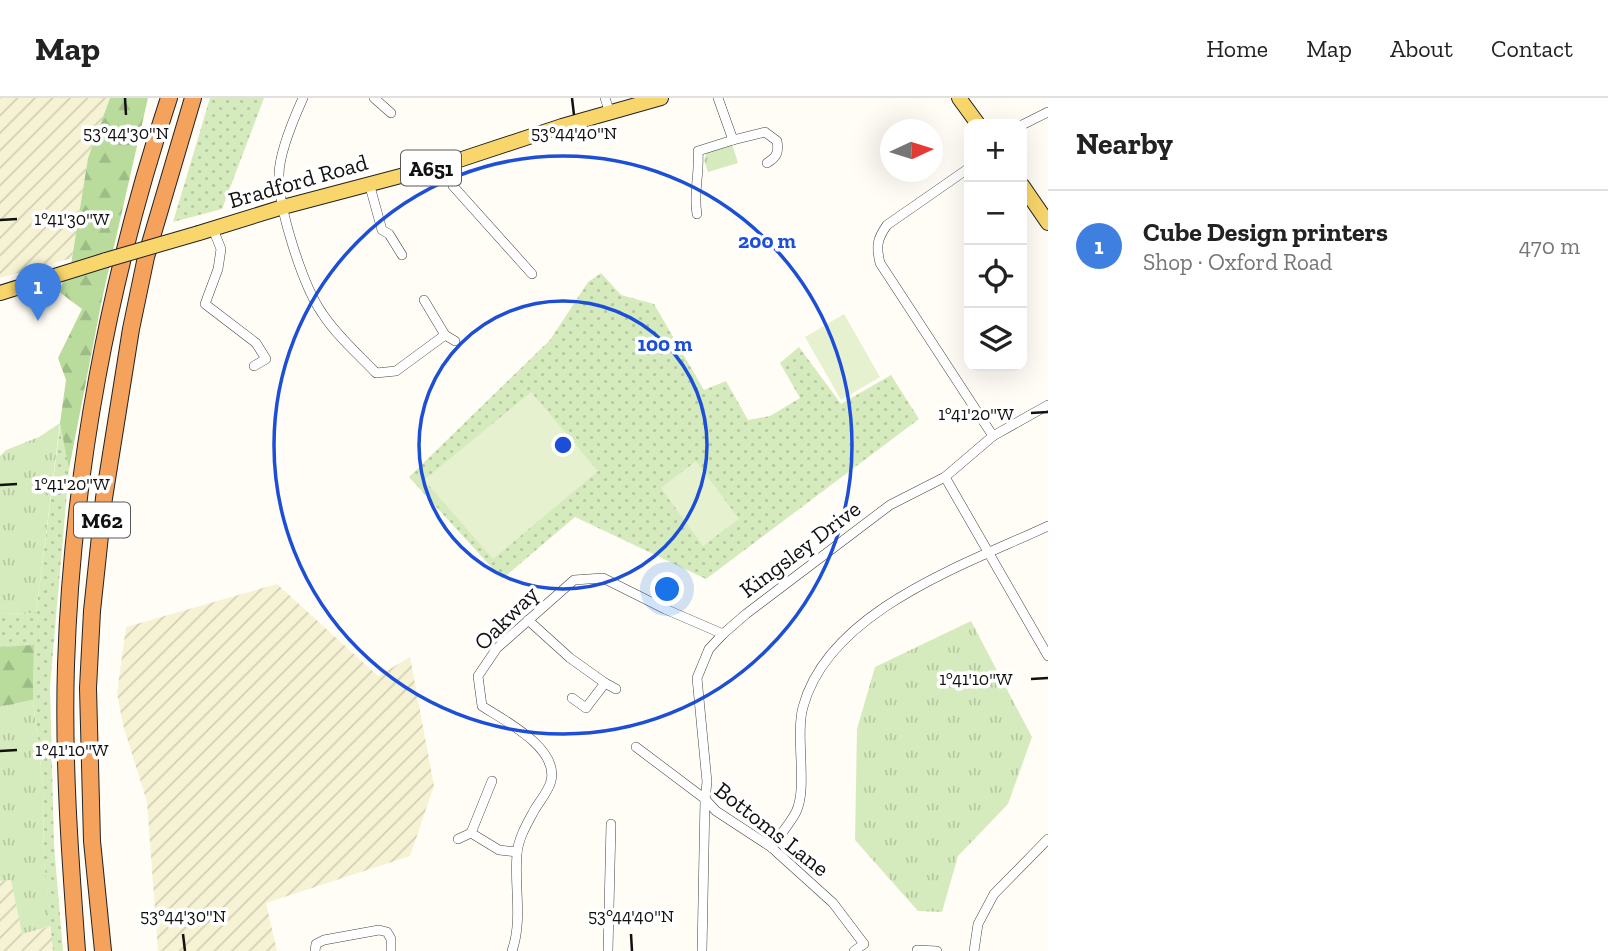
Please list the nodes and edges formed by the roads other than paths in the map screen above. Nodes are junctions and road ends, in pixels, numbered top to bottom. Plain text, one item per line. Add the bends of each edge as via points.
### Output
1 (169, 98) edge
2 (193, 98) edge
3 (303, 98) edge
4 (374, 98) edge
5 (605, 98) edge
6 (662, 98) edge
7 (719, 98) edge
8 (959, 98) edge
9 (391, 113) dead end
10 (610, 113) junction
11 (1048, 113) edge
12 (974, 119) edge
13 (1027, 123) edge
14 (733, 140) junction
15 (450, 163) junction
16 (767, 163) dead end
17 (964, 171) edge
18 (369, 183) junction
19 (1027, 192) edge
20 (283, 207) junction
21 (697, 214) dead end
22 (1048, 223) edge
23 (206, 231) junction
24 (402, 255) dead end
25 (532, 274) dead end
26 (0, 293) edge
27 (424, 300) dead end
28 (445, 335) junction
29 (454, 341) dead end
30 (254, 366) dead end
31 (1048, 405) edge
32 (993, 436) junction
33 (945, 477) junction
34 (1048, 526) edge
35 (989, 554) junction
36 (528, 620) junction
37 (723, 634) junction
38 (1048, 656) edge
39 (605, 683) junction
40 (615, 689) dead end
41 (572, 698) dead end
42 (636, 747) dead end
43 (492, 781) dead end
44 (705, 799) junction
45 (611, 824) dead end
46 (471, 832) junction
47 (458, 839) dead end
48 (1048, 839) edge
49 (771, 847) junction
50 (517, 852) junction
51 (917, 950) edge
52 (76, 951) edge
53 (103, 951) edge
54 (315, 951) edge
55 (391, 951) edge
56 (512, 951) edge
57 (608, 951) edge
58 (702, 951) edge
59 (854, 951) edge
60 (937, 951) edge
61 (974, 951) edge

1 - 52 highway, M62 via 112,302 94,392 72,563 67,764
2 - 53 highway, M62 via 146,257 131,329 104,498 92,611 88,688 92,841
3 - 20 street via 278,174
4 - 9 street
5 - 10 street
6 - 10 main road, Bradford Road / A651
7 - 14 street
8 - 12 main road
10 - 15 main road, Bradford Road / A651
11 - 13 street
14 - 16 street via 765,132 771,135 778,151
14 - 21 street via 698,151
15 - 18 main road, Bradford Road / A651
15 - 25 street via 453,186
17 - 32 street via 887,225 876,246 880,263
18 - 20 main road, Bradford Road / A651
18 - 24 street via 382,230
19 - 22 main road
20 - 23 main road, Bradford Road / A651
20 - 28 street via 300,267 321,313 376,373 396,371
23 - 26 main road, A651, bridge
23 - 30 street via 221,249 205,304 256,343 266,359
27 - 28 street
28 - 29 street
31 - 32 street, Kingsley Drive
32 - 33 street, Kingsley Drive
33 - 35 street
33 - 37 street, Kingsley Drive via 890,505
34 - 35 street
35 - 38 street
35 - 49 street via 908,591 877,611 833,651 816,675 803,707 796,812
36 - 37 street, Oakway via 574,580 603,578
36 - 39 street
36 - 50 street, Oakway via 497,648 478,676 482,706 547,753 552,768 551,782 525,827
37 - 44 street, Kingsley Drive via 709,649 697,678
39 - 40 street
39 - 41 street via 586,708
42 - 44 street, Bottoms Lane
43 - 46 street
44 - 49 street, Bottoms Lane
44 - 58 street, Kingsley Drive
45 - 57 street
46 - 47 street
46 - 50 street via 499,850
48 - 61 street via 994,894 978,924
49 - 59 street, Bottoms Lane via 833,903 864,944
50 - 56 street via 519,896
51 - 60 street
54 - 55 street via 316,944 324,940 379,930 387,932

